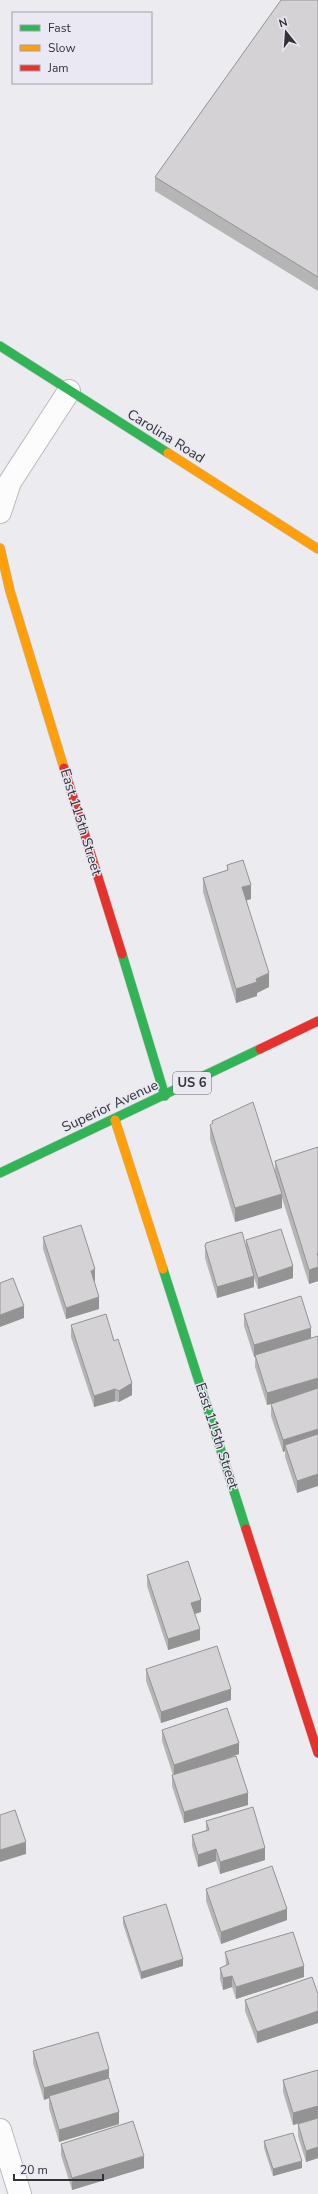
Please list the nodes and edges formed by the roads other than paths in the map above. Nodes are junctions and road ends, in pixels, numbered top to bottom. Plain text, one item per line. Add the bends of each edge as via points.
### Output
1 (0, 346) edge
2 (69, 391) junction
3 (0, 512) edge
4 (0, 548) edge
5 (318, 549) edge
6 (318, 1021) edge
7 (165, 1096) junction
8 (115, 1120) junction
9 (0, 1173) edge
10 (318, 1753) edge
11 (0, 2130) edge
12 (20, 2194) edge

1 - 2 street, Carolina Road
2 - 3 street via 10,482
2 - 5 street, Carolina Road
4 - 7 street, East 115th Street via 10,591
6 - 7 street, Superior Avenue / US 6
7 - 8 street, Superior Avenue / US 6
8 - 9 street, Superior Avenue / US 6
8 - 10 street, East 115th Street
11 - 12 street

